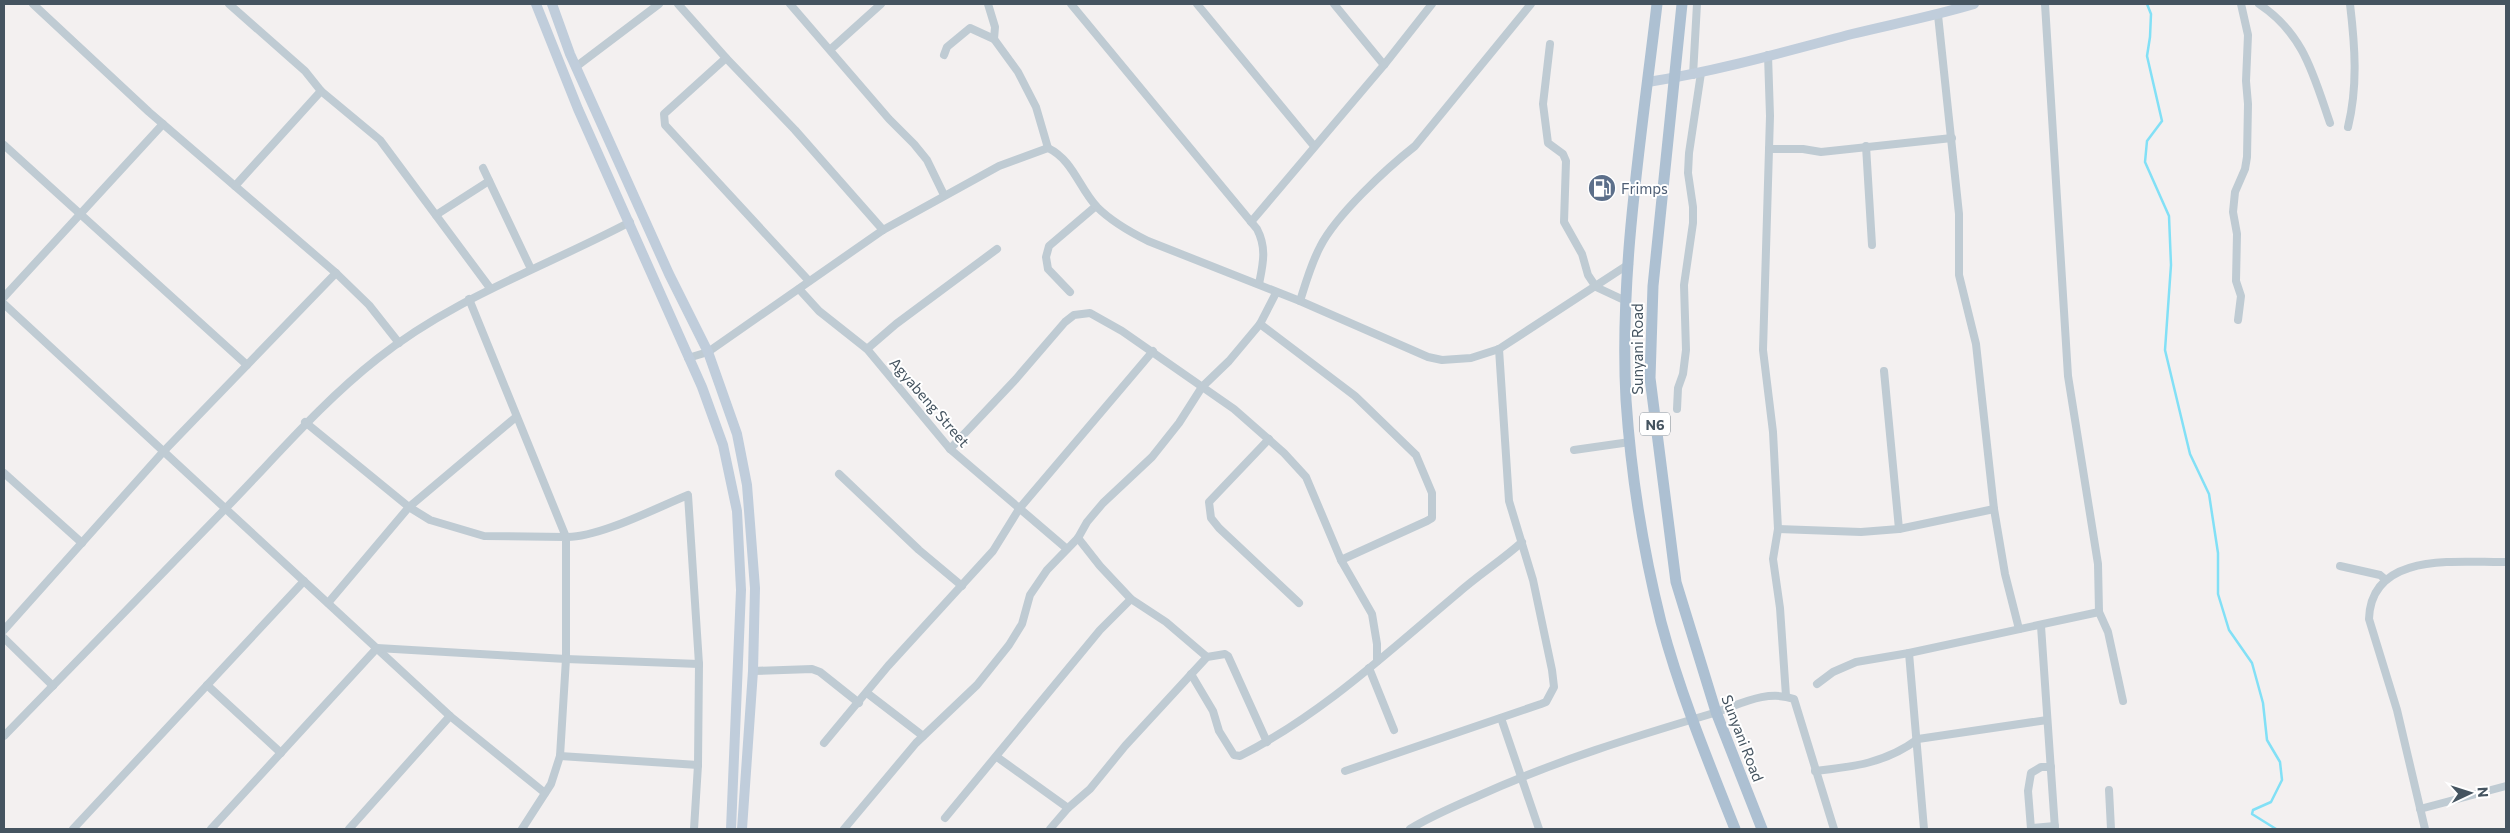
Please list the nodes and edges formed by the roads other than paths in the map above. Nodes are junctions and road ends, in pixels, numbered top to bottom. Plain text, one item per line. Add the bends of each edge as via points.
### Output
1 (33, 4) edge
2 (228, 4) edge
3 (536, 4) edge
4 (552, 4) edge
5 (659, 4) edge
6 (678, 4) edge
7 (790, 4) edge
8 (881, 4) edge
9 (988, 4) edge
10 (1071, 4) edge
11 (1197, 4) edge
12 (1334, 4) edge
13 (1432, 4) edge
14 (1531, 4) edge
15 (1657, 4) edge
16 (1682, 4) edge
17 (1697, 4) edge
18 (1974, 4) edge
19 (2045, 4) edge
20 (2243, 4) edge
21 (2258, 4) edge
22 (2350, 4) edge
23 (1938, 15) junction
24 (994, 40) junction
25 (1550, 44) dead end
26 (831, 49) junction
27 (944, 55) dead end
28 (1768, 55) junction
29 (726, 58) junction
30 (577, 66) junction
31 (1384, 66) junction
32 (1697, 74) junction
33 (1674, 78) junction
34 (1648, 82) junction
35 (321, 91) junction
36 (2330, 123) dead end
37 (163, 124) junction
38 (2348, 127) dead end
39 (1952, 138) junction
40 (4, 145) edge
41 (1314, 146) junction
42 (1866, 146) junction
43 (1048, 148) junction
44 (1769, 149) junction
45 (483, 168) dead end
46 (489, 181) junction
47 (236, 186) junction
48 (944, 195) junction
49 (1096, 206) junction
50 (81, 213) junction
51 (436, 216) junction
52 (630, 222) junction
53 (1251, 222) junction
54 (882, 230) junction
55 (1872, 245) dead end
56 (997, 248) dead end
57 (1629, 264) junction
58 (531, 269) junction
59 (336, 273) junction
60 (810, 281) junction
61 (1259, 284) junction
62 (1596, 287) junction
63 (490, 288) junction
64 (799, 289) junction
65 (1070, 292) dead end
66 (1276, 293) junction
67 (4, 297) edge
68 (469, 299) junction
69 (1300, 301) junction
70 (1626, 301) junction
71 (4, 304) edge
72 (2238, 320) dead end
73 (1260, 324) junction
74 (399, 343) junction
75 (867, 349) junction
76 (1499, 349) junction
77 (1153, 351) junction
78 (708, 352) junction
79 (688, 358) junction
80 (247, 365) junction
81 (1884, 371) dead end
82 (1202, 387) junction
83 (1677, 409) dead end
84 (516, 417) junction
85 (306, 422) junction
86 (1269, 439) junction
87 (1630, 442) junction
88 (950, 449) junction
89 (1574, 450) dead end
90 (163, 452) junction
91 (4, 473) edge
92 (839, 474) dead end
93 (409, 507) junction
94 (1019, 509) junction
95 (224, 510) junction
96 (1994, 510) junction
97 (1778, 529) junction
98 (1899, 529) junction
99 (566, 537) junction
100 (1078, 538) junction
101 (1522, 542) junction
102 (82, 543) junction
103 (1067, 549) junction
104 (1341, 560) junction
105 (2506, 562) edge
106 (2340, 566) dead end
107 (2386, 580) junction
108 (304, 581) junction
109 (962, 586) junction
110 (1131, 599) junction
111 (328, 604) junction
112 (1299, 604) dead end
113 (2099, 612) junction
114 (2041, 626) junction
115 (2019, 629) junction
116 (4, 630) edge
117 (4, 638) edge
118 (377, 648) junction
119 (1908, 653) junction
120 (1206, 656) junction
121 (566, 660) junction
122 (1377, 661) junction
123 (699, 664) junction
124 (1369, 668) junction
125 (753, 671) junction
126 (1191, 674) junction
127 (1817, 684) dead end
128 (207, 685) junction
129 (53, 686) junction
130 (867, 693) junction
131 (1786, 696) junction
132 (2123, 701) dead end
133 (859, 702) junction
134 (1716, 712) junction
135 (450, 716) junction
136 (1501, 718) junction
137 (1692, 719) junction
138 (2047, 720) junction
139 (1394, 730) dead end
140 (4, 736) edge
141 (924, 736) junction
142 (1918, 739) junction
143 (1267, 742) junction
144 (824, 743) dead end
145 (281, 753) junction
146 (560, 756) junction
147 (997, 757) junction
148 (698, 765) junction
149 (2051, 767) junction
150 (1345, 771) dead end
151 (1815, 771) junction
152 (1521, 777) junction
153 (2506, 786) edge
154 (2109, 790) dead end
155 (545, 793) junction
156 (1068, 808) junction
157 (2420, 809) junction
158 (945, 818) dead end
159 (2055, 828) edge
160 (73, 829) edge
161 (211, 829) edge
162 (350, 829) edge
163 (522, 829) edge
164 (694, 829) edge
165 (731, 829) edge
166 (742, 829) edge
167 (844, 829) edge
168 (1050, 829) edge
169 (1410, 829) edge
170 (1539, 829) edge
171 (1734, 829) edge
172 (1762, 829) edge
173 (1834, 829) edge
174 (1924, 829) edge
175 (2031, 829) edge
176 (2111, 829) edge
177 (2425, 829) edge

1 - 37 street
2 - 35 street via 305,71
3 - 52 street via 578,109
4 - 30 street
5 - 30 street
6 - 29 street
7 - 26 street
8 - 26 street
9 - 24 street via 995,28
10 - 53 street
11 - 41 street
12 - 31 street
13 - 31 street
14 - 69 street via 1415,146 1398,158 1338,222 1321,245
15 - 34 main road, N6
16 - 33 main road, Sunyani Road / N6
17 - 32 street
18 - 23 street
19 - 113 street via 2068,376 2098,564
20 - 72 street via 2248,35 2247,157 2235,192 2233,212 2237,234 2236,281 2241,296
21 - 36 street via 2299,42
22 - 38 street via 2355,67 2354,103
23 - 28 street
23 - 39 street
24 - 27 street via 970,28 947,47
24 - 43 street via 1018,72 1032,98
25 - 62 street via 1543,104 1546,134 1548,142 1563,154 1566,161 1564,222 1580,248
26 - 48 street via 927,160
28 - 32 street
28 - 44 street
29 - 54 street via 795,130
29 - 60 street via 664,114 665,125
30 - 78 street via 669,274
31 - 41 street
32 - 33 street
32 - 83 street via 1688,174 1693,224 1684,285 1686,350
33 - 34 street
33 - 134 main road, Sunyani Road / N6 via 1652,286 1650,378 1676,582
34 - 57 main road, N6
35 - 47 street
35 - 51 street via 380,140
37 - 47 street
37 - 50 street
39 - 42 street
39 - 96 street via 1959,214 1959,274 1976,344
40 - 50 street
41 - 53 street
42 - 44 street via 1821,152
42 - 55 street
43 - 48 street via 999,166
43 - 49 street via 1065,161
44 - 97 street via 1763,350 1773,432
45 - 46 street
46 - 51 street
46 - 58 street
47 - 59 street
48 - 54 street
49 - 61 street via 1148,241
49 - 65 street via 1048,246 1048,268
50 - 67 street
50 - 80 street
51 - 63 street
52 - 58 street
52 - 79 street
53 - 61 street via 1263,240 1265,259
54 - 60 street
56 - 75 street
57 - 62 street
57 - 70 main road, N6
58 - 63 street
59 - 74 street via 369,305
59 - 80 street
60 - 64 street
61 - 66 street
62 - 70 street
62 - 76 street
63 - 68 street
64 - 75 street, Agyabeng Street via 819,311
64 - 78 street
66 - 69 street
66 - 73 street
68 - 74 street
68 - 84 street
69 - 76 street via 1428,357 1465,359
70 - 87 main road, N6 via 1626,398
71 - 90 street
73 - 82 street
73 - 104 street via 1355,396 1396,434 1416,456 1432,493 1432,518
74 - 85 street
75 - 88 street, Agyabeng Street
76 - 101 street via 1509,501
77 - 82 street
77 - 88 street via 1090,313 1074,315
77 - 94 street
78 - 79 street
78 - 125 street via 737,434 747,485 755,588
79 - 165 street via 716,423 737,512 741,590
80 - 90 street
81 - 98 street
82 - 86 street
82 - 100 street via 1152,457 1103,503
84 - 93 street
84 - 99 street
85 - 93 street
85 - 95 street
86 - 104 street via 1306,477
86 - 112 street via 1209,502 1211,518
87 - 89 street
87 - 137 main road, N6 via 1645,546 1662,622
88 - 94 street, Agyabeng Street
90 - 95 street
90 - 102 street
91 - 102 street
92 - 109 street
93 - 99 street via 430,520 484,536
93 - 111 street
94 - 103 street, Agyabeng Street
94 - 109 street via 993,551
95 - 108 street
95 - 129 street
96 - 98 street
96 - 115 street
97 - 98 street via 1861,532
97 - 131 street via 1773,559
99 - 121 street
99 - 123 street via 577,537 688,496
100 - 103 street
100 - 110 street
101 - 122 street
101 - 136 street via 1541,612 1554,687 1546,702
102 - 116 street
103 - 141 street via 1030,595 1022,624 1009,645 977,685
104 - 122 street via 1372,614
105 - 107 street via 2429,563 2402,568
106 - 107 street via 2380,575
107 - 157 street via 2374,599 2369,619 2397,710
108 - 111 street
108 - 128 street
109 - 130 street
110 - 120 street via 1166,622
110 - 147 street via 1100,630
111 - 118 street
113 - 114 street
113 - 132 street via 2108,632
114 - 115 street
114 - 138 street
115 - 119 street
117 - 129 street
118 - 121 street
118 - 135 street
118 - 145 street
119 - 127 street via 1856,662 1833,672
119 - 142 street
120 - 126 street
120 - 143 street via 1228,656
121 - 123 street
121 - 146 street
122 - 124 street
123 - 148 street
124 - 139 street
124 - 143 street via 1299,722
125 - 133 street via 812,669
125 - 166 street
126 - 143 street via 1234,755 1240,756
126 - 156 street via 1090,790
128 - 145 street
128 - 160 street
129 - 140 street
130 - 133 street
130 - 141 street
131 - 134 street via 1745,701
131 - 151 street via 1794,699
133 - 144 street
134 - 137 street
134 - 172 main road, Sunyani Road / N6
135 - 155 street
135 - 162 street
136 - 150 street
136 - 152 street
137 - 152 street via 1604,745
137 - 171 main road, N6
138 - 142 street
138 - 149 street
141 - 167 street
142 - 151 street via 1884,759 1855,767
142 - 174 street
145 - 161 street
146 - 148 street
146 - 155 street
147 - 156 street
147 - 158 street
148 - 164 street
149 - 159 street
149 - 175 street via 2041,767 2031,773 2028,791
151 - 173 street
152 - 169 street
152 - 170 street
153 - 157 street
154 - 176 street
155 - 163 street
156 - 168 street
157 - 177 street
159 - 175 street

